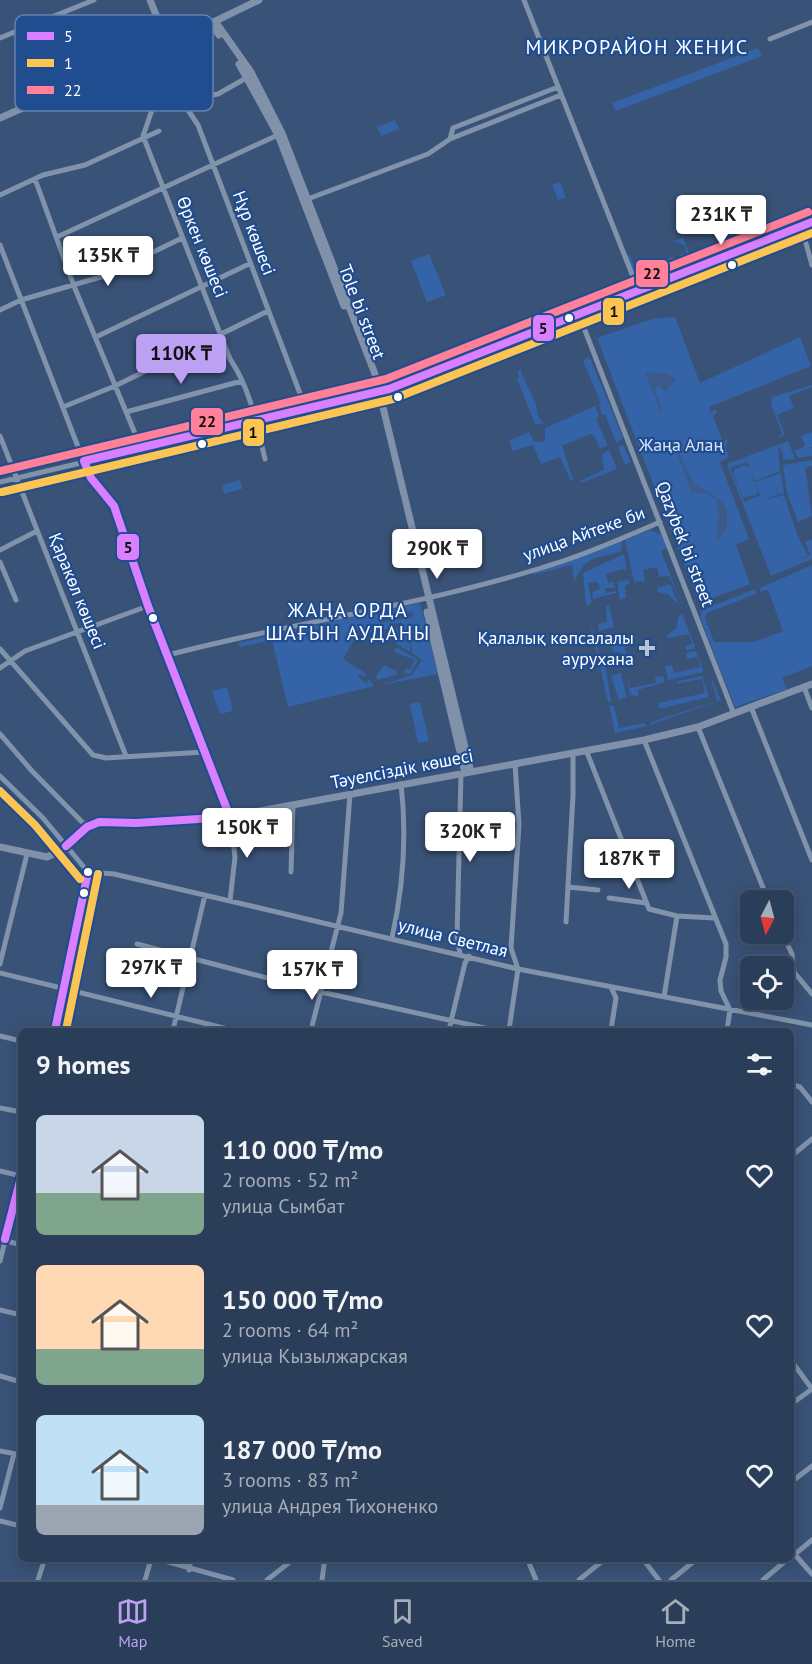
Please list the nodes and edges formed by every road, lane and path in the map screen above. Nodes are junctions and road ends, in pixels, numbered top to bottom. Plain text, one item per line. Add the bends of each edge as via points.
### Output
1 (94, 0) edge
2 (150, 0) edge
3 (259, 0) edge
4 (524, 0) edge
5 (57, 15) edge
6 (156, 15) edge
7 (213, 22) junction
8 (812, 22) edge
9 (15, 32) edge
10 (0, 38) edge
11 (770, 39) dead end
12 (248, 77) junction
13 (558, 87) junction
14 (213, 95) edge
15 (561, 95) junction
16 (16, 111) edge
17 (152, 111) edge
18 (189, 111) edge
19 (0, 118) edge
20 (159, 131) dead end
21 (280, 134) junction
22 (143, 136) junction
23 (450, 139) junction
24 (213, 165) junction
25 (35, 179) junction
26 (162, 189) junction
27 (0, 195) edge
28 (306, 200) junction
29 (812, 222) edge
30 (812, 228) edge
31 (802, 229) junction
32 (57, 237) junction
33 (182, 238) junction
34 (0, 245) edge
35 (249, 264) junction
36 (812, 264) edge
37 (202, 285) junction
38 (74, 286) junction
39 (640, 294) junction
40 (21, 300) junction
41 (0, 310) edge
42 (268, 311) junction
43 (580, 317) junction
44 (220, 334) junction
45 (96, 337) junction
46 (242, 381) junction
47 (115, 386) junction
48 (378, 394) junction
49 (302, 399) junction
50 (341, 401) junction
51 (63, 407) junction
52 (126, 412) junction
53 (254, 412) junction
54 (304, 412) junction
55 (257, 426) junction
56 (0, 436) edge
57 (139, 448) junction
58 (265, 459) dead end
59 (83, 463) junction
60 (16, 477) junction
61 (0, 482) edge
62 (660, 522) junction
63 (37, 531) junction
64 (0, 550) edge
65 (0, 562) edge
66 (426, 597) junction
67 (16, 600) dead end
68 (148, 606) junction
69 (77, 632) junction
70 (0, 649) edge
71 (168, 655) junction
72 (10, 660) junction
73 (0, 668) edge
74 (812, 684) edge
75 (804, 687) junction
76 (751, 707) junction
77 (812, 708) edge
78 (734, 714) junction
79 (698, 728) junction
80 (0, 734) edge
81 (644, 740) junction
82 (586, 750) junction
83 (204, 752) junction
84 (573, 753) junction
85 (126, 756) junction
86 (515, 764) junction
87 (466, 773) junction
88 (0, 776) edge
89 (401, 784) junction
90 (350, 794) junction
91 (293, 805) junction
92 (230, 817) junction
93 (87, 827) junction
94 (66, 846) junction
95 (0, 847) edge
96 (27, 854) junction
97 (812, 860) edge
98 (88, 872) junction
99 (291, 872) dead end
100 (568, 886) junction
101 (598, 890) dead end
102 (764, 890) edge
103 (205, 895) junction
104 (609, 898) dead end
105 (230, 901) junction
106 (646, 903) junction
107 (677, 916) junction
108 (714, 918) junction
109 (566, 922) dead end
110 (338, 927) junction
111 (392, 938) junction
112 (137, 944) dead end
113 (787, 944) edge
114 (460, 954) junction
115 (190, 956) junction
116 (469, 956) junction
117 (0, 964) edge
118 (518, 969) junction
119 (0, 973) edge
120 (611, 987) junction
121 (64, 990) junction
122 (321, 992) junction
123 (812, 994) edge
124 (664, 997) junction
125 (730, 1010) junction
126 (176, 1017) junction
127 (451, 1022) junction
128 (812, 1025) edge
129 (55, 1028) edge
130 (173, 1028) edge
131 (223, 1028) edge
132 (312, 1028) edge
133 (450, 1028) edge
134 (483, 1028) edge
135 (508, 1028) edge
136 (611, 1028) edge
137 (727, 1028) edge
138 (0, 1036) edge
139 (18, 1040) edge
140 (794, 1085) edge
141 (812, 1102) edge
142 (0, 1108) edge
143 (18, 1111) edge
144 (812, 1139) edge
145 (794, 1154) edge
146 (0, 1172) edge
147 (18, 1176) edge
148 (18, 1187) edge
149 (2, 1239) edge
150 (18, 1244) edge
151 (0, 1261) edge
152 (0, 1310) edge
153 (18, 1314) edge
154 (794, 1364) edge
155 (0, 1377) edge
156 (18, 1381) edge
157 (812, 1389) edge
158 (794, 1402) edge
159 (0, 1451) edge
160 (14, 1454) junction
161 (18, 1455) edge
162 (812, 1466) edge
163 (794, 1480) edge
164 (0, 1508) edge
165 (0, 1521) edge
166 (18, 1525) edge
167 (812, 1540) edge
168 (794, 1553) edge
169 (794, 1558) edge
170 (44, 1562) edge
171 (151, 1562) edge
172 (164, 1562) edge
173 (190, 1562) edge
174 (291, 1562) edge
175 (324, 1562) edge
176 (529, 1562) edge
177 (601, 1562) edge
178 (645, 1562) edge
179 (693, 1562) edge
180 (783, 1562) edge
181 (189, 1570) junction
182 (812, 1574) edge
183 (38, 1580) edge
184 (145, 1580) edge
185 (233, 1580) edge
186 (267, 1580) edge
187 (322, 1580) edge
188 (536, 1580) edge
189 (579, 1580) edge
190 (659, 1580) edge
191 (671, 1580) edge
192 (763, 1580) edge

1 - 5 street
2 - 6 main road
3 - 7 main road
4 - 13 street
7 - 12 main road, Tole bi street
7 - 21 main road, Tole bi street via 250,72
8 - 11 street
9 - 10 street
12 - 14 street
12 - 21 main road, Tole bi street
13 - 15 street
13 - 23 street via 453,128
15 - 23 street
15 - 39 street
16 - 19 main road
17 - 22 street
18 - 24 street, Нұр көшесі
20 - 22 street
21 - 24 street
21 - 28 main road, Tole bi street
22 - 25 street via 86,165
22 - 26 street, Өркен көшесі
23 - 28 street via 428,154
24 - 26 street
24 - 35 street, Нұр көшесі
25 - 27 street
25 - 32 street
26 - 32 street
26 - 33 street, Өркен көшесі
28 - 48 main road, Tole bi street
29 - 31 main road
30 - 31 main road
31 - 36 street
31 - 39 main road
32 - 38 street
33 - 37 street, Өркен көшесі
33 - 38 street via 104,276
34 - 40 street
35 - 37 street
35 - 42 street, Нұр көшесі
37 - 44 street, Өркен көшесі
37 - 45 street
38 - 40 street
38 - 45 street
39 - 43 main road
40 - 41 street
40 - 51 street
42 - 44 street
42 - 49 street, Нұр көшесі
43 - 48 main road
43 - 62 street, Qazybek bi street
44 - 46 street, Өркен көшесі
44 - 47 street
45 - 47 street
46 - 52 street
46 - 53 street, Өркен көшесі
47 - 51 street
47 - 52 street
48 - 50 street
48 - 54 street
48 - 66 main road, Tole bi street
49 - 50 street via 334,391
49 - 53 street
49 - 54 street, Нұр көшесі
50 - 54 street
51 - 59 street
52 - 57 street
53 - 55 street, Өркен көшесі
54 - 55 street
55 - 57 street
55 - 58 street, Өркен көшесі
55 - 59 street
56 - 60 street, Қаракөл көшесі
57 - 59 street
59 - 60 street
59 - 68 street via 114,506
60 - 61 street
60 - 63 street, Қаракөл көшесі
62 - 66 street, улица Айтеке би via 562,561
62 - 78 street, Qazybek bi street
63 - 64 street
63 - 69 street, Қаракөл көшесі
65 - 67 street
66 - 71 street, улица Айтеке би
66 - 87 main road, Tole bi street
68 - 69 street
68 - 71 street
69 - 72 street
69 - 85 street, Қаракөл көшесі
70 - 72 street
71 - 83 street
72 - 73 street
72 - 85 street via 93,755
74 - 75 main road, Тәуелсіздік көшесі
75 - 76 main road, Тәуелсіздік көшесі
75 - 77 street
76 - 78 main road, Тәуелсіздік көшесі
76 - 97 street
78 - 79 main road, Тәуелсіздік көшесі
79 - 81 main road, Тәуелсіздік көшесі
79 - 102 street
80 - 93 street
81 - 82 main road, Тәуелсіздік көшесі
81 - 108 street
82 - 84 main road, Тәуелсіздік көшесі
82 - 106 street
83 - 85 street
83 - 92 street
84 - 86 main road, Тәуелсіздік көшесі
84 - 100 street
86 - 87 main road, Тәуелсіздік көшесі
86 - 118 street via 519,825 511,948
87 - 89 main road, Тәуелсіздік көшесі
87 - 114 street via 457,937
88 - 94 street
89 - 90 main road, Тәуелсіздік көшесі
89 - 111 street via 405,821
90 - 91 main road, Тәуелсіздік көшесі
90 - 110 street via 345,886
91 - 92 main road, Тәуелсіздік көшесі
91 - 99 street
92 - 93 main road, Тәуелсіздік көшесі via 106,821
92 - 105 street via 235,857
93 - 94 main road
94 - 96 main road via 47,857
94 - 98 street
95 - 96 main road
96 - 117 street
98 - 103 street, улица Светлая via 114,874
98 - 121 street
100 - 101 street
100 - 109 street
103 - 105 street, улица Светлая
103 - 115 street
104 - 106 street
105 - 110 street, улица Светлая
106 - 107 street via 655,913
107 - 108 street
107 - 124 street
108 - 125 street via 726,944 721,991
110 - 111 street, улица Светлая
110 - 122 street
111 - 114 street, улица Светлая
112 - 115 street
113 - 123 street via 794,972
114 - 116 street, улица Светлая
115 - 122 street via 199,962
115 - 126 street
116 - 118 street, улица Светлая
116 - 127 street
118 - 120 street, улица Светлая
118 - 135 street
119 - 121 street
120 - 124 street, улица Светлая
120 - 136 street via 616,998
121 - 126 street
121 - 129 street
122 - 127 street
122 - 132 street
124 - 125 street, улица Светлая
125 - 128 street, улица Светлая
125 - 137 street
126 - 130 street
126 - 131 street
127 - 133 street
127 - 134 street
138 - 139 street
140 - 141 street
142 - 143 street
144 - 145 street
146 - 147 street
148 - 149 street
149 - 150 street
149 - 151 street
152 - 153 street
154 - 157 street
155 - 156 street
157 - 158 street
159 - 160 street
160 - 161 street
160 - 164 street
162 - 163 street
165 - 166 street
167 - 168 street
169 - 182 street
170 - 183 street
171 - 184 street
172 - 181 street
173 - 181 street
174 - 186 street
175 - 187 street
176 - 188 street
177 - 189 street
178 - 190 street
179 - 191 street
180 - 192 street
181 - 185 street

